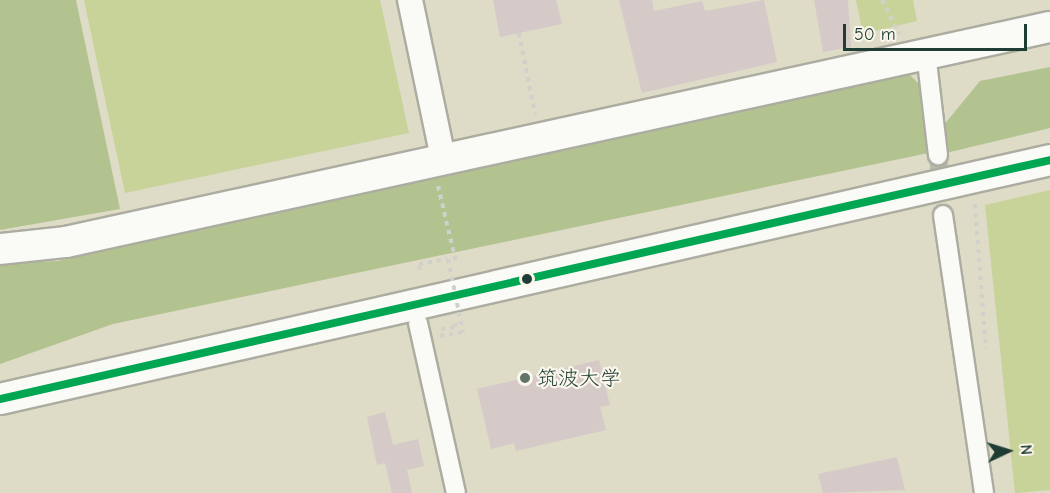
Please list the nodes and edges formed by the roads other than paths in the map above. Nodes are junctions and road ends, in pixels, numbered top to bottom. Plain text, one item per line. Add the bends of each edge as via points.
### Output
1 (410, 0) edge
2 (1050, 27) edge
3 (914, 47) junction
4 (938, 155) tunnel mouth
5 (438, 160) junction
6 (1050, 160) edge
7 (943, 215) tunnel mouth
8 (0, 249) edge
9 (418, 323) dead end
10 (0, 399) edge
11 (456, 493) edge
12 (984, 493) edge

1 - 5 street
2 - 3 street
3 - 4 street
3 - 5 street
5 - 8 street via 66,242
6 - 10 street
7 - 12 street
9 - 11 street

